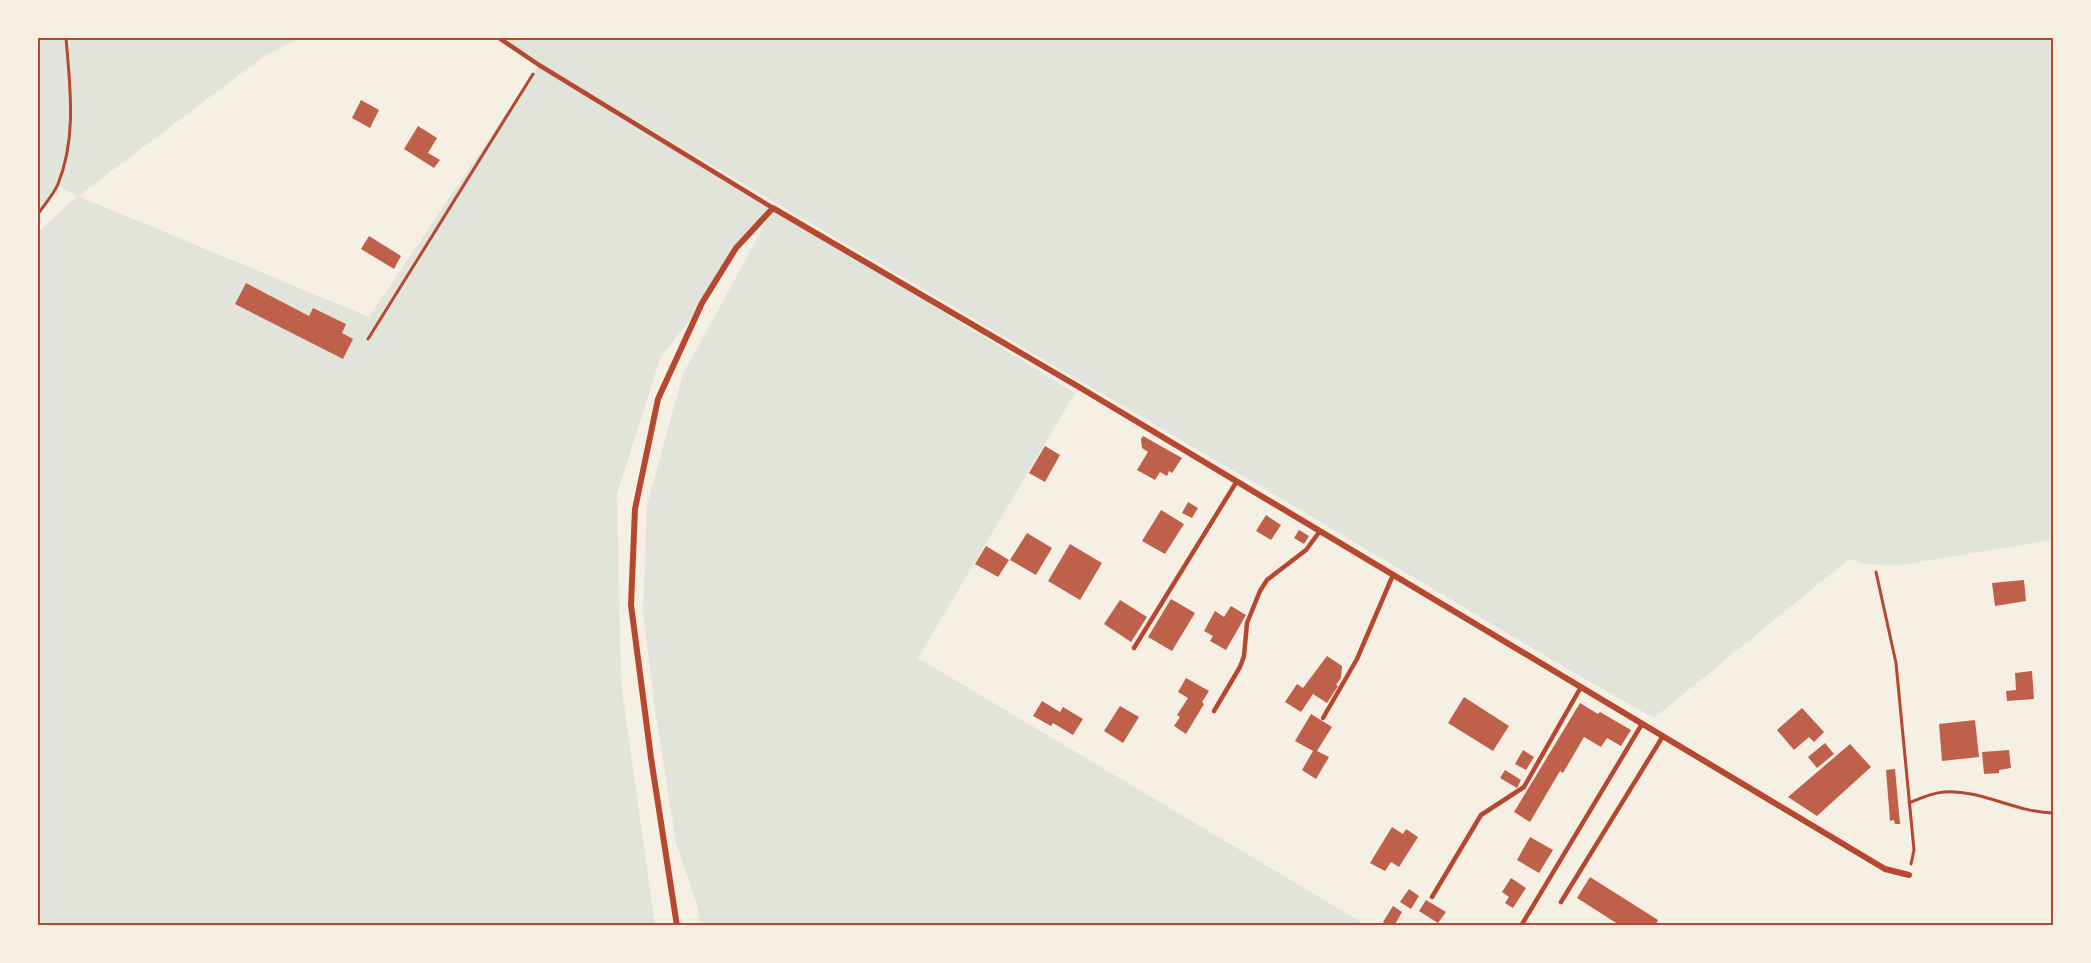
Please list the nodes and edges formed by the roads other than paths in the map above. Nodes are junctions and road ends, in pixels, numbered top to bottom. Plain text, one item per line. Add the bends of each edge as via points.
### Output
1 (499, 38) edge
2 (773, 208) junction
3 (1237, 481) junction
4 (1320, 531) junction
5 (1394, 575) junction
6 (1134, 648) dead end
7 (1581, 687) junction
8 (1214, 711) dead end
9 (1323, 718) dead end
10 (1642, 724) junction
11 (1663, 736) junction
12 (1909, 875) road end
13 (1432, 897) dead end
14 (1561, 902) dead end
15 (676, 926) edge
16 (1521, 926) edge

1 - 2 lane
2 - 3 street
2 - 15 street via 736,248 702,303 658,399 634,509 632,605
3 - 4 street
3 - 6 lane
4 - 5 street
4 - 8 lane via 1306,550 1267,580 1247,623 1240,667
5 - 7 street
5 - 9 lane via 1357,659
7 - 10 street
7 - 13 lane via 1524,787 1481,815
10 - 11 street
10 - 16 lane
11 - 12 street via 1885,869
11 - 14 lane

